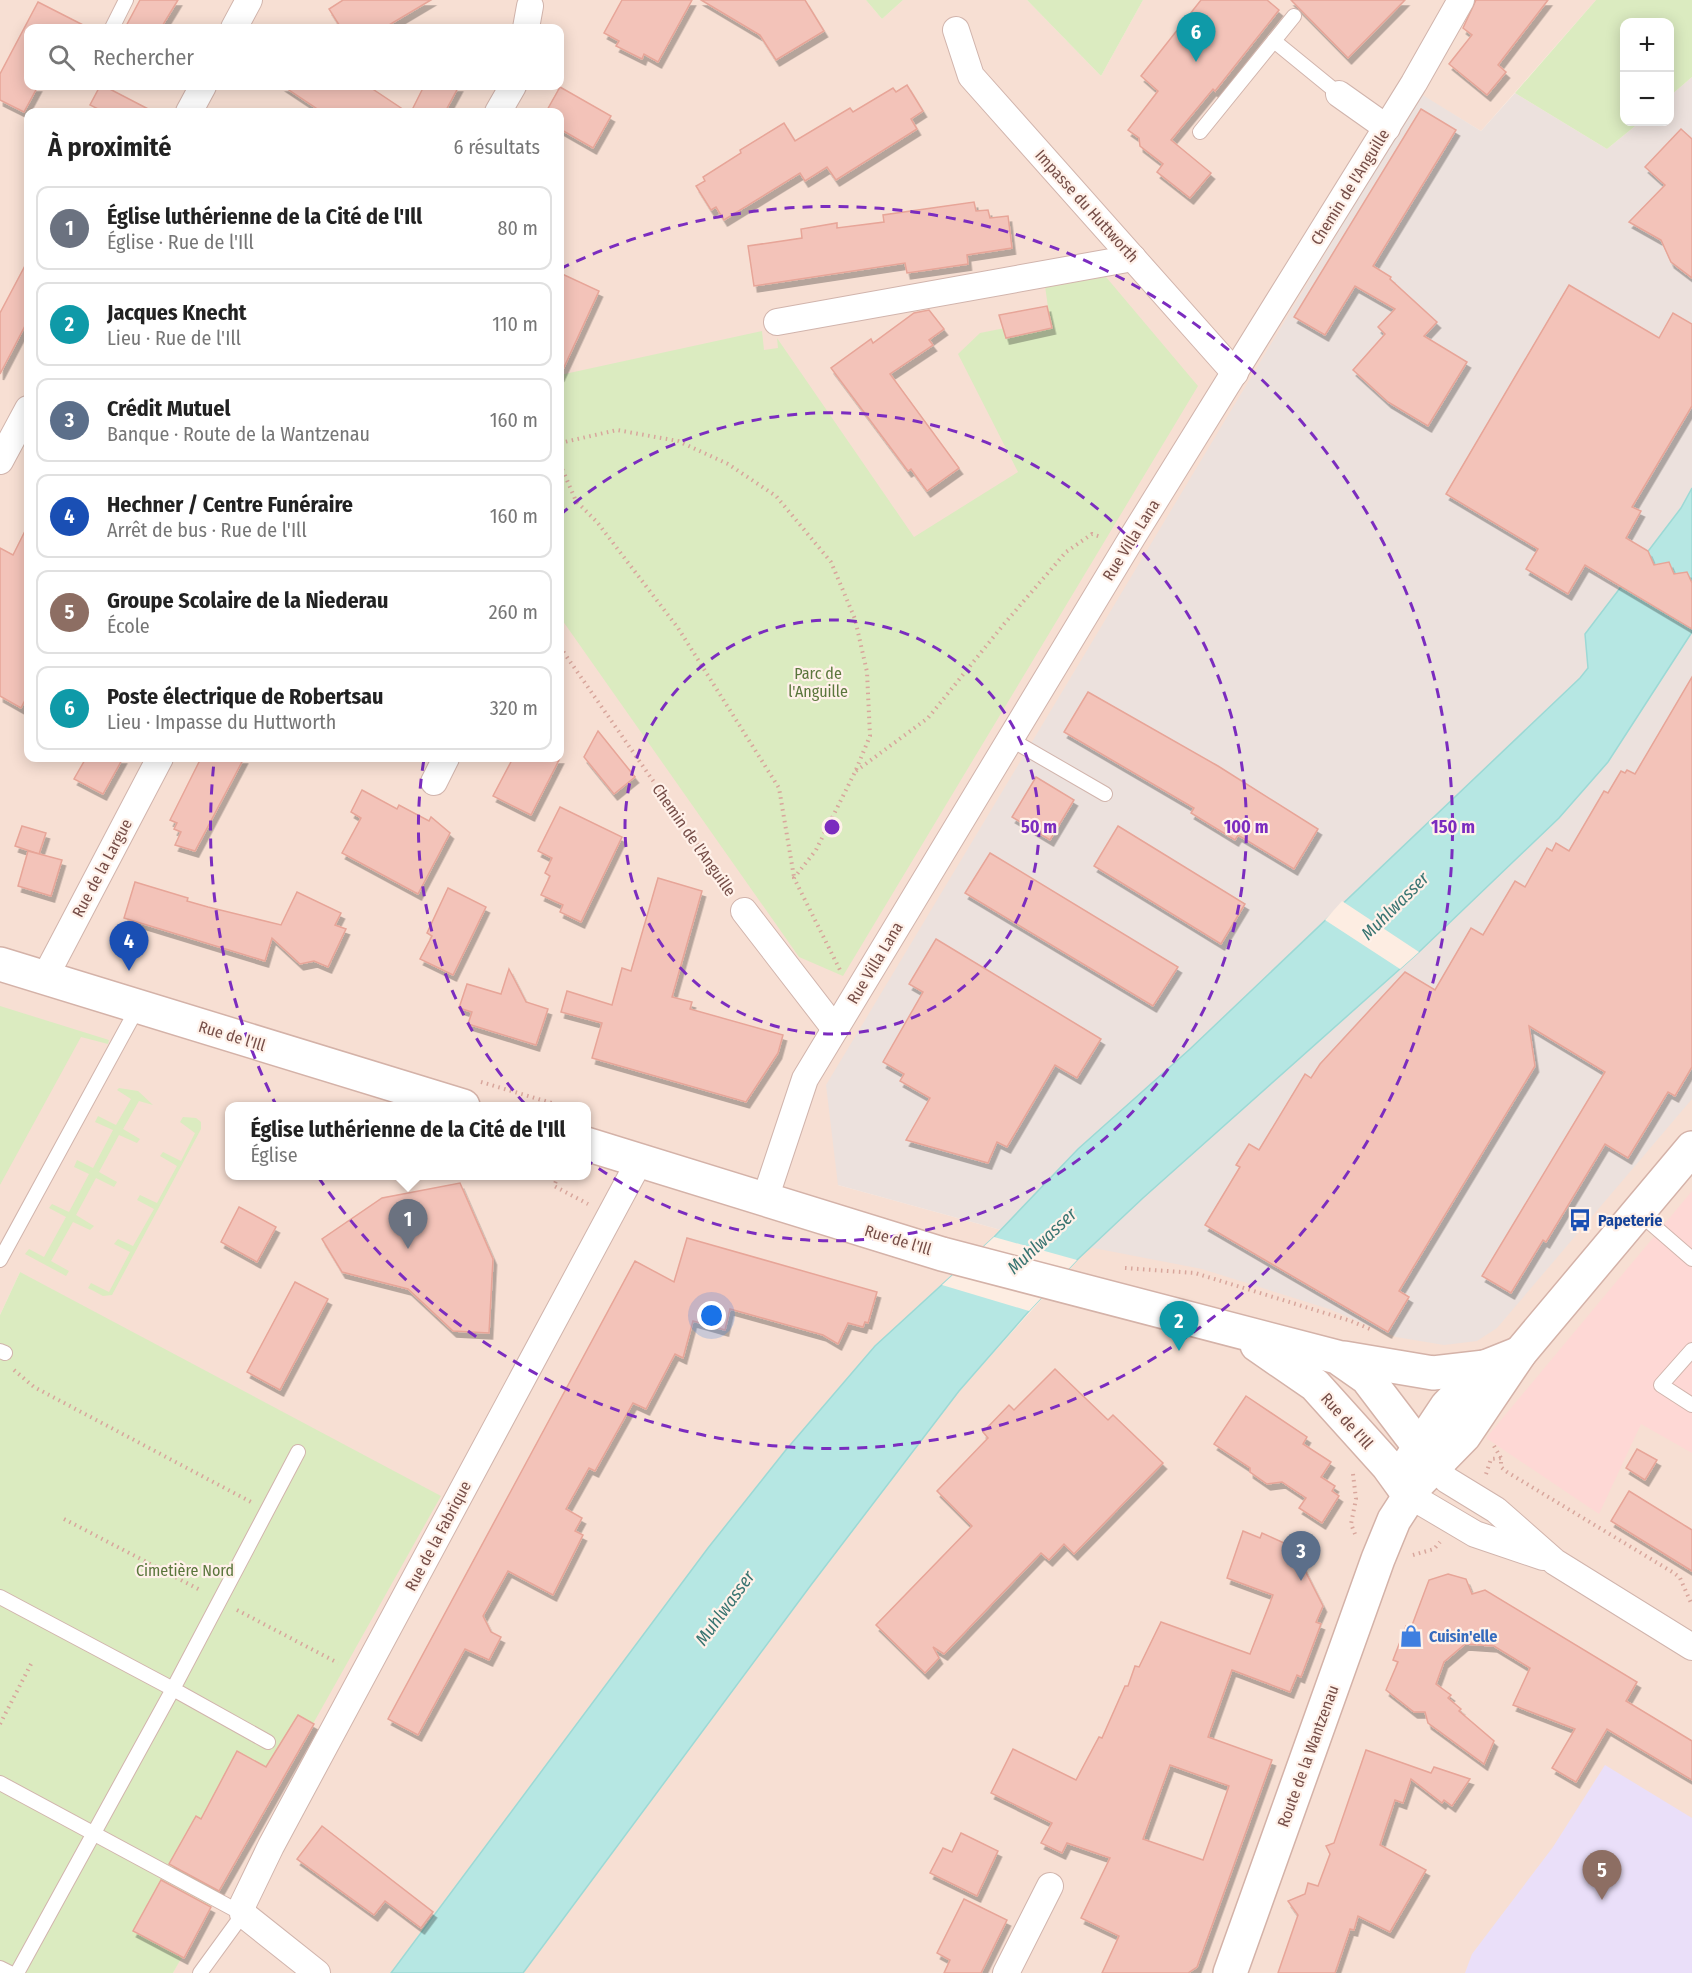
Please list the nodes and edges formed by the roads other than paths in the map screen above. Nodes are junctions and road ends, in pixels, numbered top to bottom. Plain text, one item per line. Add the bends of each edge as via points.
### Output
1 (126, 0) edge
2 (249, 0) edge
3 (1461, 0) edge
4 (1294, 16) dead end
5 (114, 24) edge
6 (236, 24) edge
7 (956, 30) dead end
8 (1274, 41) junction
9 (202, 90) edge
10 (511, 90) edge
11 (1339, 94) joint
12 (191, 108) edge
13 (500, 108) edge
14 (1387, 128) junction
15 (1200, 132) dead end
16 (1133, 258) junction
17 (777, 322) dead end
18 (1235, 373) junction
19 (24, 416) edge
20 (0, 461) edge
21 (1010, 739) junction
22 (158, 762) edge
23 (444, 762) edge
24 (434, 782) dead end
25 (1105, 795) dead end
26 (744, 911) road end
27 (0, 964) edge
28 (44, 979) junction
29 (138, 1007) junction
30 (835, 1029) junction
31 (448, 1102) edge
32 (591, 1145) edge
33 (1692, 1148) edge
34 (640, 1160) junction
35 (765, 1199) junction
36 (1639, 1213) junction
37 (1690, 1252) edge
38 (0, 1260) edge
39 (1212, 1325) junction
40 (1692, 1350) edge
41 (1520, 1353) junction
42 (1337, 1357) junction
43 (1485, 1367) junction
44 (1692, 1405) edge
45 (1468, 1432) junction
46 (298, 1452) dead end
47 (1413, 1471) junction
48 (1469, 1493) junction
49 (1439, 1515) junction
50 (1386, 1539) junction
51 (1554, 1562) junction
52 (0, 1597) edge
53 (1692, 1647) edge
54 (173, 1689) junction
55 (268, 1742) dead end
56 (0, 1783) edge
57 (93, 1833) junction
58 (1050, 1886) dead end
59 (243, 1914) junction
60 (0, 1968) edge
61 (10, 1973) edge
62 (17, 1973) edge
63 (200, 1973) edge
64 (317, 1973) edge
65 (1006, 1973) edge
66 (1230, 1973) edge

1 - 5 lane
2 - 6 street
3 - 14 street, Chemin de l'Anguille
4 - 8 lane
7 - 16 street, Impasse du Huttworth via 971,76
8 - 11 lane
8 - 15 lane
9 - 12 street
10 - 13 street
11 - 14 street
14 - 18 street, Chemin de l'Anguille
16 - 17 street
16 - 18 street, Impasse du Huttworth
18 - 21 street, Rue Villa Lana
19 - 20 street
21 - 25 lane
21 - 30 street, Rue Villa Lana
22 - 28 street, Rue de la Largue
23 - 24 street
26 - 30 street, Chemin de l'Anguille
27 - 28 main road, Rue de l'Ill
28 - 29 main road, Rue de l'Ill
29 - 31 main road, Rue de l'Ill
29 - 38 lane
30 - 35 street, Rue Villa Lana via 805,1079
32 - 34 main road, Rue de l'Ill
33 - 36 main road, Route de la Wantzenau
34 - 35 main road, Rue de l'Ill
34 - 59 street, Rue de la Fabrique via 271,1846 243,1904
35 - 39 main road, Rue de l'Ill via 942,1254
36 - 37 lane
36 - 41 main road, Route de la Wantzenau
39 - 42 main road, Rue de l'Ill
39 - 47 main road, Rue de l'Ill via 1254,1343 1315,1384
40 - 44 lane via 1661,1384
41 - 43 main road, Route de la Wantzenau
41 - 45 main road, Route de la Wantzenau
42 - 43 main road, Rue de l'Ill via 1433,1373
42 - 47 main road, Rue de l'Ill via 1367,1378 1396,1415
43 - 47 main road, Route de la Wantzenau via 1447,1406
45 - 47 main road, Route de la Wantzenau
45 - 48 street via 1458,1449 1457,1466
46 - 54 lane
47 - 48 street
47 - 49 street
47 - 50 main road, Route de la Wantzenau
47 - 50 main road via 1381,1482
48 - 51 street via 1503,1515
49 - 50 street via 1409,1514
49 - 51 street via 1475,1534
50 - 66 main road, Route de la Wantzenau
51 - 53 street
52 - 54 lane
54 - 55 lane
54 - 57 lane
56 - 57 lane
57 - 59 lane
57 - 62 lane
58 - 65 street
59 - 63 lane
59 - 64 street
60 - 61 lane

